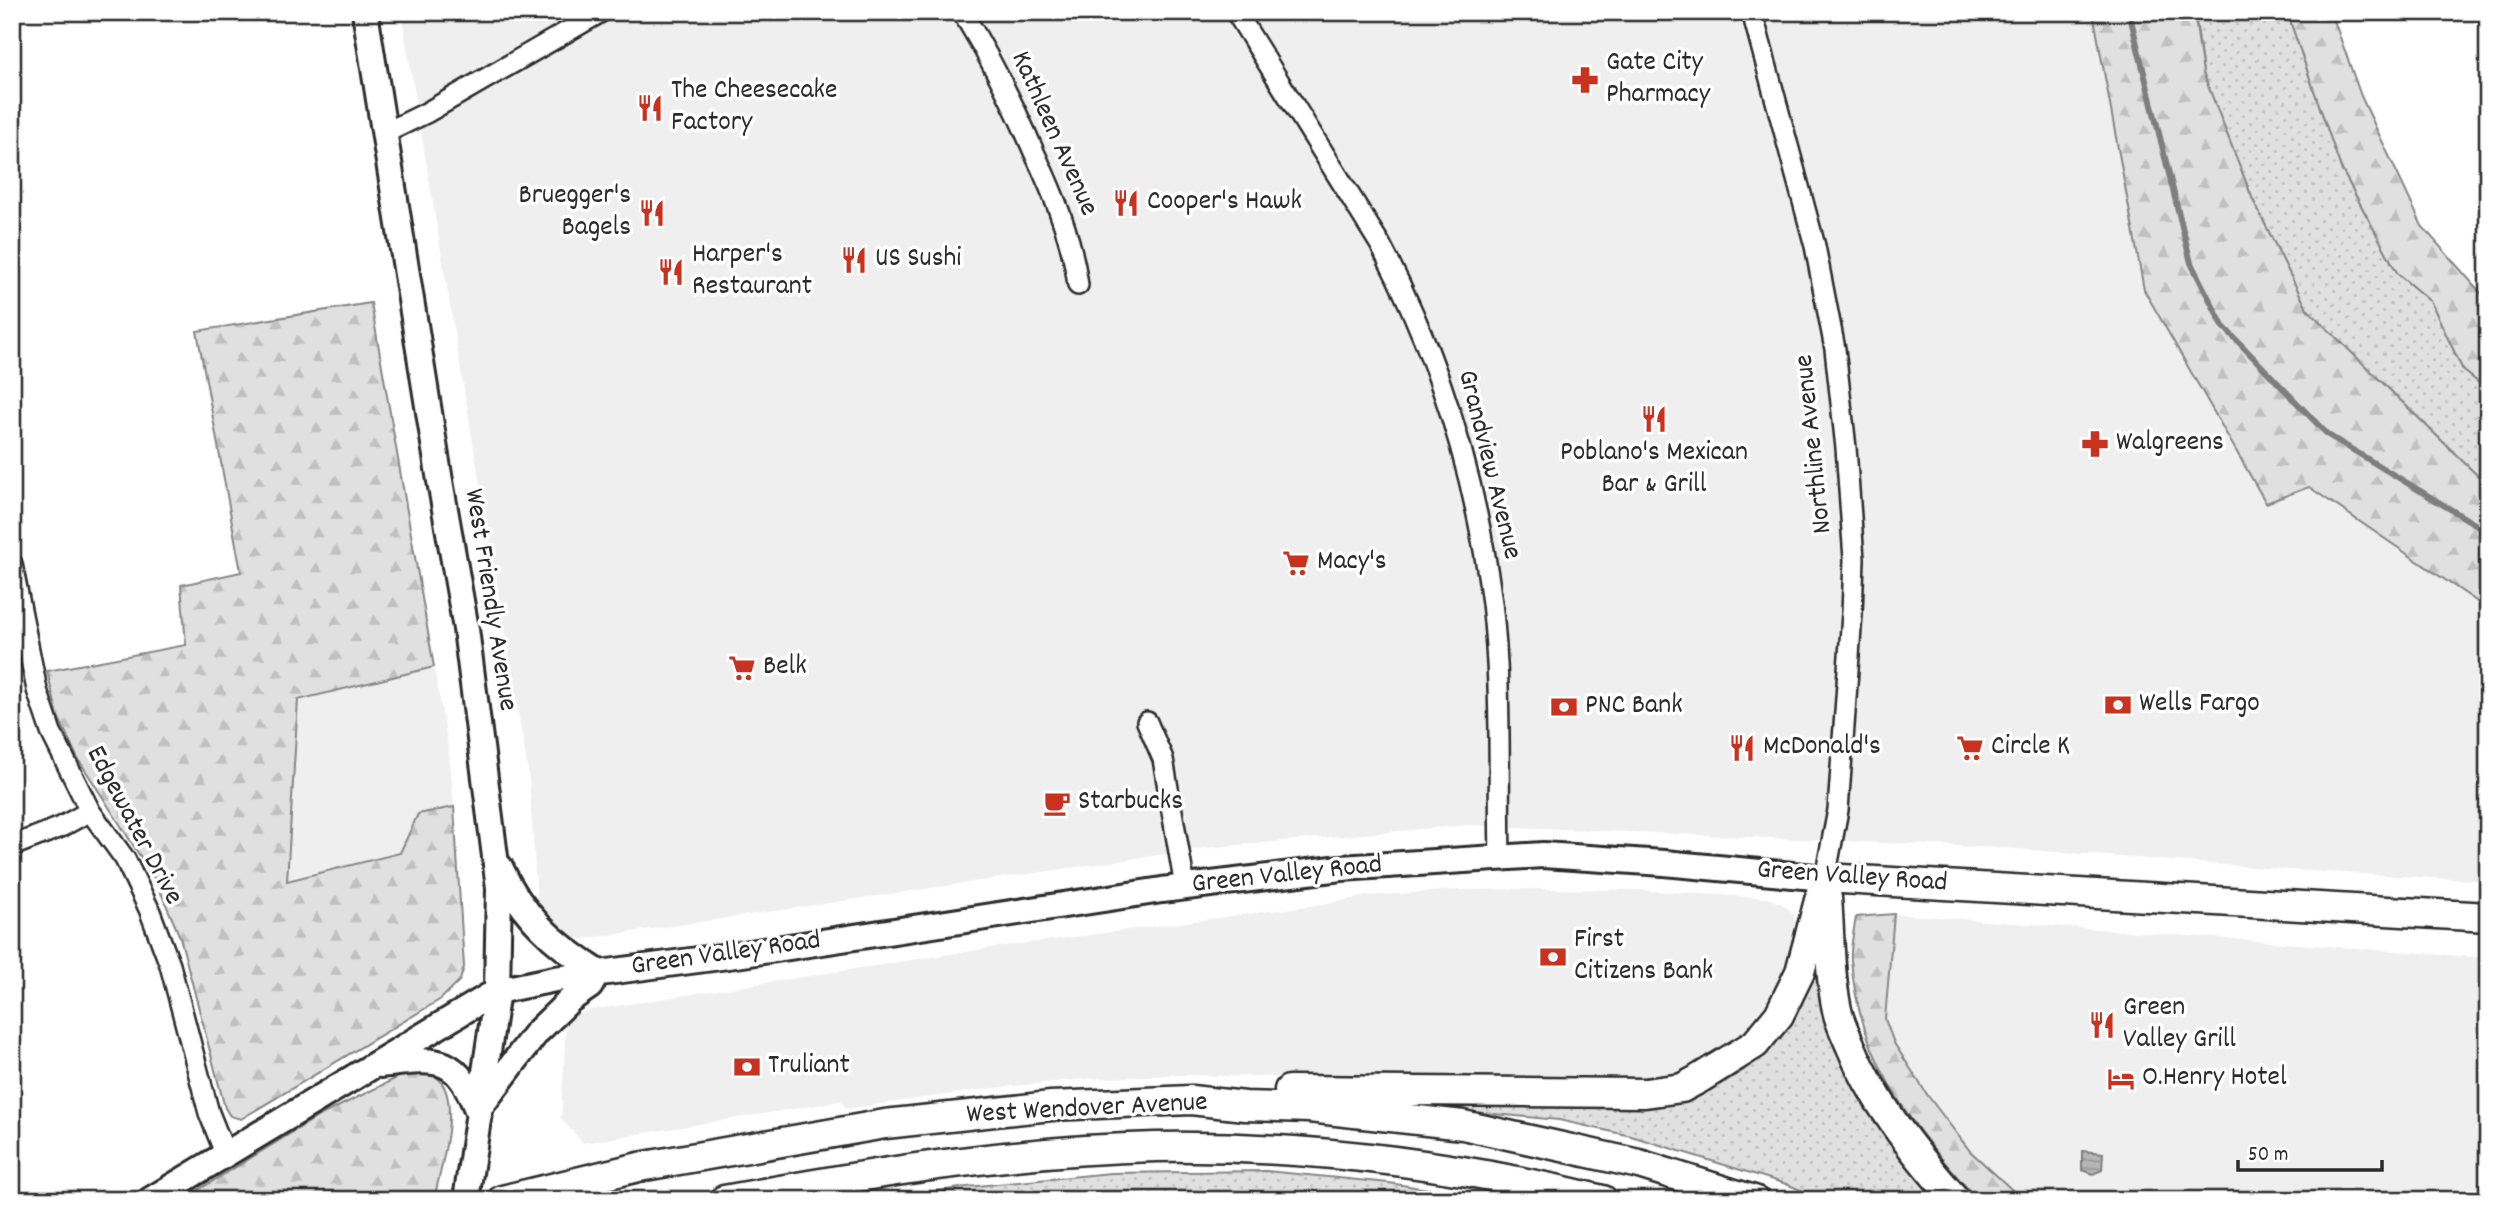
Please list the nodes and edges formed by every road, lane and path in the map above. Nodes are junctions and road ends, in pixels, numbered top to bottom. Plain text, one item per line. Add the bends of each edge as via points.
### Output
1 (365, 12) edge
2 (601, 12) edge
3 (962, 12) edge
4 (1236, 12) edge
5 (1752, 12) edge
6 (384, 133) junction
7 (1078, 285) dead end
8 (12, 564) edge
9 (1147, 722) dead end
10 (90, 811) junction
11 (12, 846) edge
12 (495, 856) junction
13 (1500, 858) junction
14 (1825, 878) junction
15 (1185, 887) junction
16 (2488, 917) edge
17 (598, 972) junction
18 (497, 991) junction
19 (370, 1067) junction
20 (1191, 1100) junction
21 (479, 1111) junction
22 (225, 1153) junction
23 (505, 1199) edge
24 (150, 1200) edge
25 (466, 1200) edge
26 (724, 1200) edge
27 (1603, 1200) edge
28 (1754, 1200) edge
29 (1956, 1200) edge

1 - 6 main road, West Friendly Avenue
2 - 6 street
3 - 7 street, Kathleen Avenue via 996,69 1044,172 1074,256
4 - 13 street, Grandview Avenue via 1401,283 1453,418 1492,605
5 - 14 street, Northline Avenue via 1815,246 1835,349 1846,448 1854,559 1852,614 1838,810
6 - 12 main road, West Friendly Avenue via 466,629
8 - 10 street, Edgewater Drive via 37,690 51,732
9 - 15 street via 1163,759
10 - 11 street via 61,828
10 - 22 street, Edgewater Drive via 125,859 149,909
12 - 17 main road via 531,919
12 - 18 main road, West Friendly Avenue via 499,888
13 - 14 main road, Green Valley Road via 1543,855
13 - 15 main road, Green Valley Road via 1341,868
14 - 16 highway, Green Valley Road
14 - 20 highway via 1800,972 1779,1015 1755,1044 1682,1088 1645,1093 1220,1091
14 - 29 highway via 1837,1014 1856,1060 1890,1118
15 - 17 main road, Green Valley Road
17 - 18 main road, Green Valley Road
17 - 21 main road via 590,986 554,1014 518,1053
18 - 19 main road, Green Valley Road
18 - 21 main road, West Friendly Avenue
19 - 21 main road via 430,1060 444,1064 463,1078
19 - 22 main road, Green Valley Road
20 - 23 highway, West Wendover Avenue via 1051,1106 885,1124 639,1167
20 - 28 highway, West Wendover Avenue via 1463,1125 1639,1164
21 - 25 main road, West Friendly Avenue
22 - 24 main road, Green Valley Road
26 - 27 highway, West Wendover Avenue via 935,1164 1155,1147 1247,1148 1429,1164

